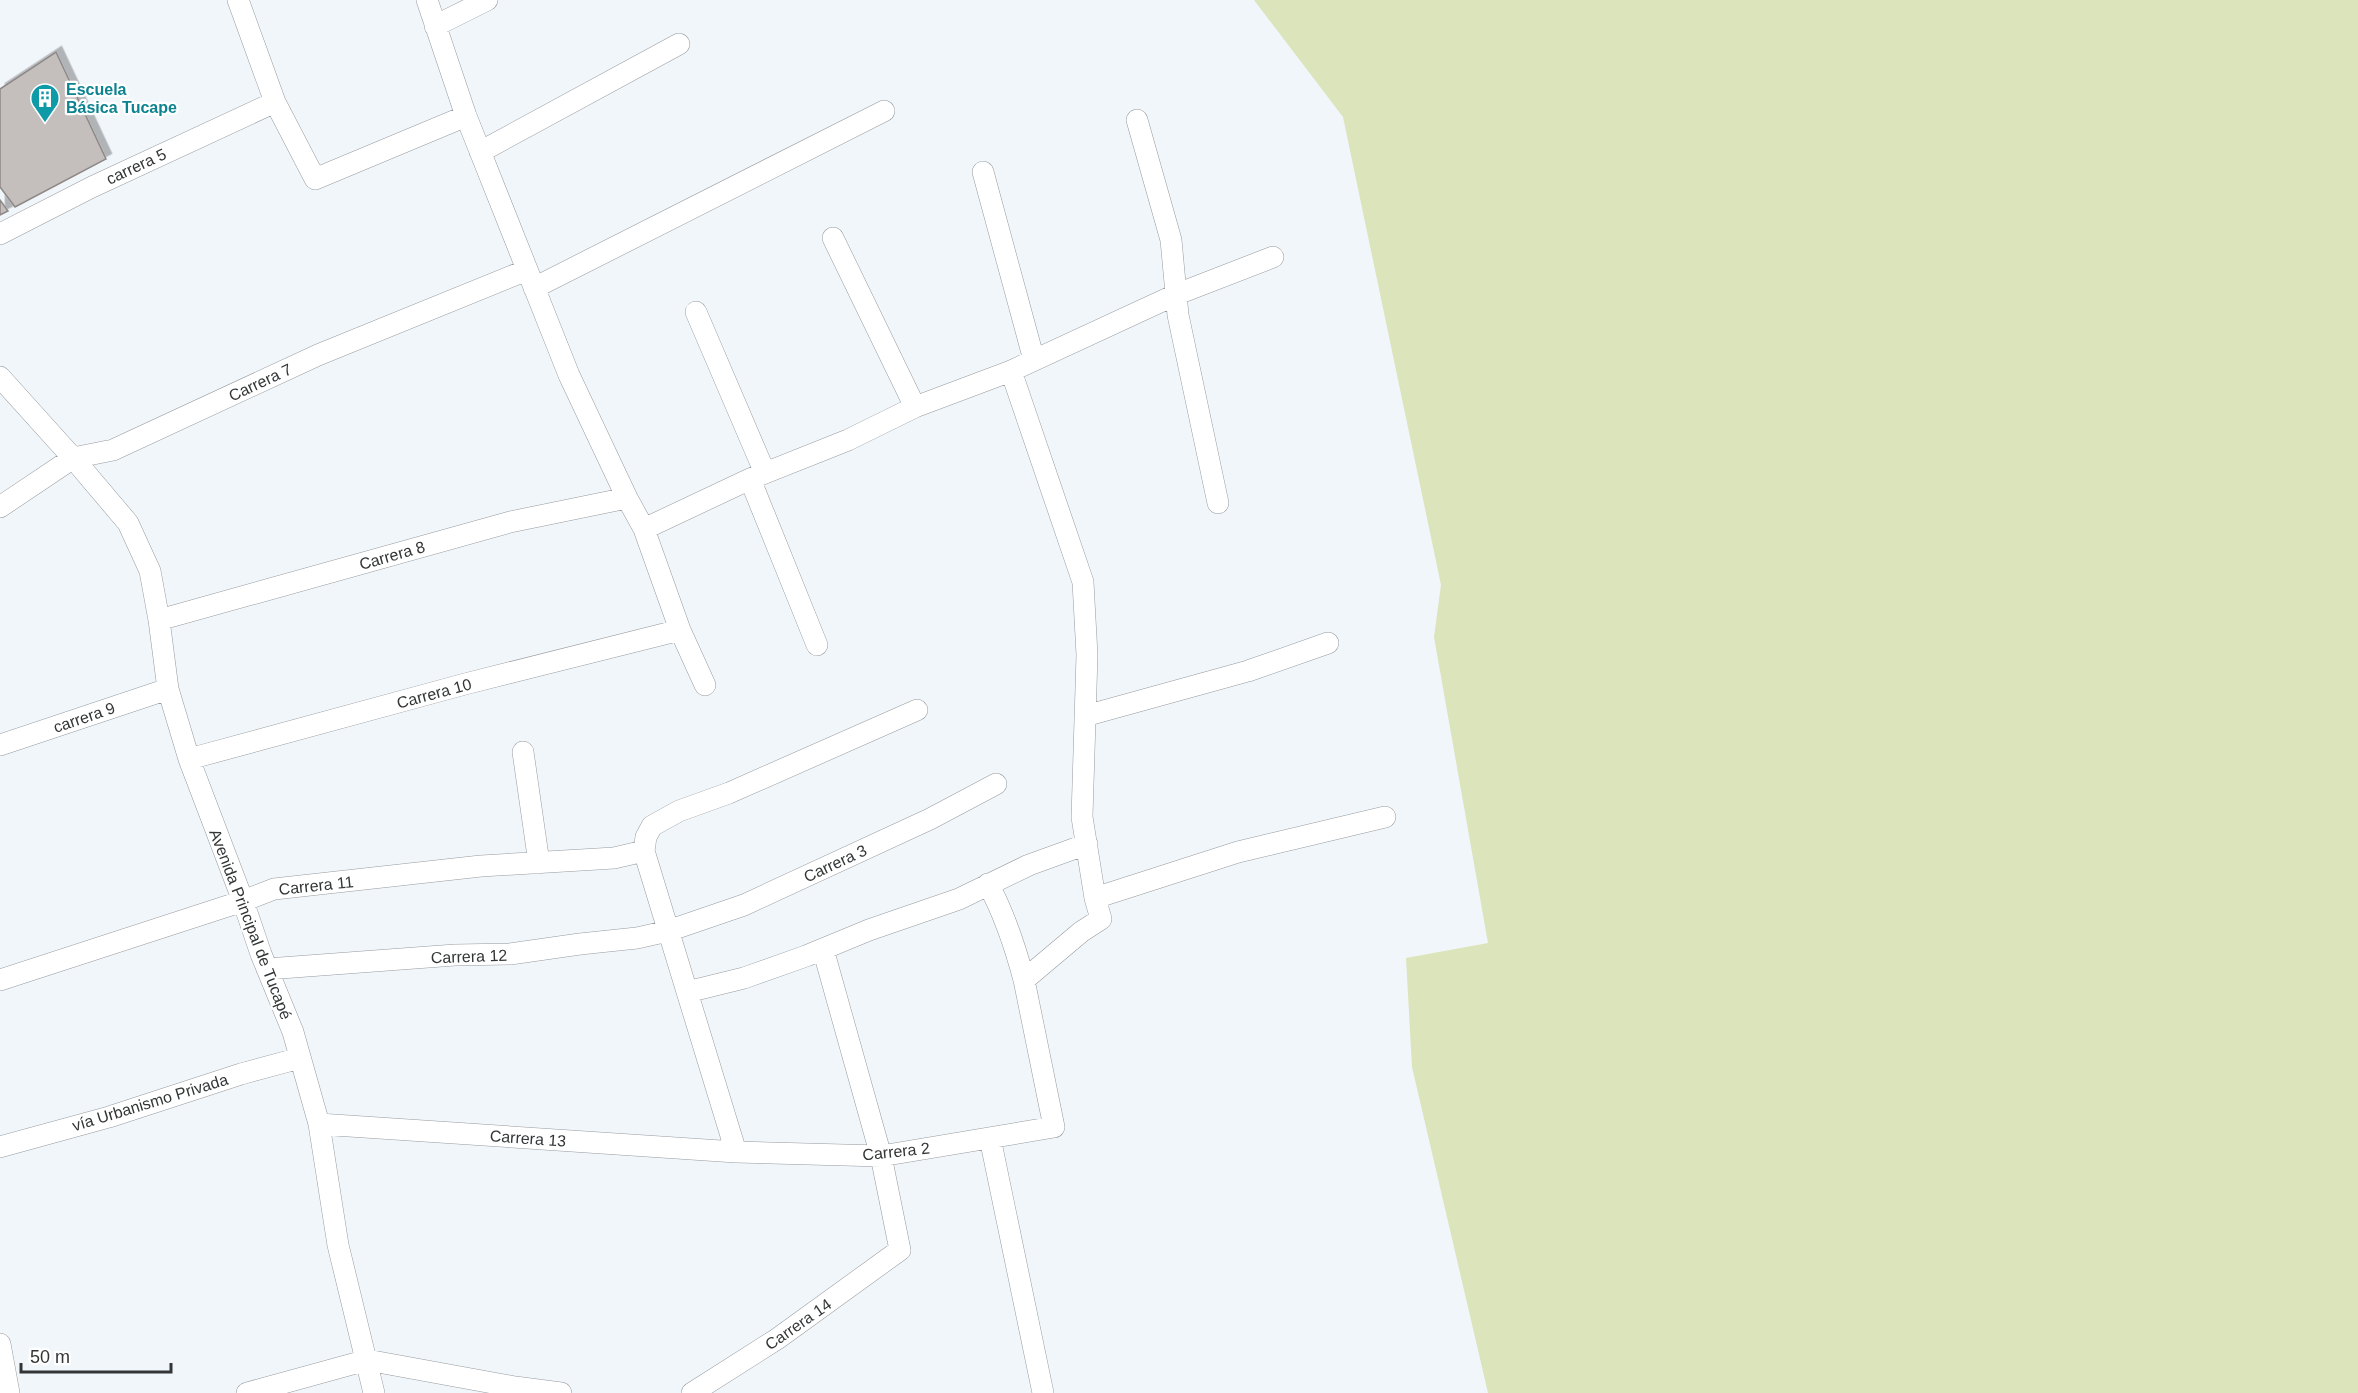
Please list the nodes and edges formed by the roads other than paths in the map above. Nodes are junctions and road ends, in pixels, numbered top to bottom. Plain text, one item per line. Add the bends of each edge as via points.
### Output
1 (238, 0) edge
2 (427, 0) edge
3 (487, 0) edge
4 (435, 26) junction
5 (679, 44) dead end
6 (275, 102) junction
7 (884, 111) dead end
8 (466, 116) junction
9 (1137, 120) dead end
10 (480, 152) junction
11 (983, 172) dead end
12 (0, 234) edge
13 (833, 238) dead end
14 (1273, 257) dead end
15 (531, 279) junction
16 (1175, 295) junction
17 (696, 312) dead end
18 (1034, 360) junction
19 (1011, 371) junction
20 (0, 377) edge
21 (915, 406) junction
22 (73, 458) junction
23 (757, 476) junction
24 (627, 498) junction
25 (1218, 503) dead end
26 (0, 507) edge
27 (644, 529) junction
28 (159, 620) junction
29 (680, 630) junction
30 (1328, 643) dead end
31 (817, 645) dead end
32 (705, 685) dead end
33 (168, 688) junction
34 (917, 710) dead end
35 (1085, 716) junction
36 (0, 745) edge
37 (523, 752) dead end
38 (189, 759) junction
39 (996, 784) dead end
40 (1385, 817) dead end
41 (1087, 844) junction
42 (644, 851) junction
43 (539, 863) junction
44 (988, 884) junction
45 (1095, 898) junction
46 (243, 901) junction
47 (668, 931) junction
48 (823, 949) junction
49 (267, 969) junction
50 (0, 980) edge
51 (1024, 980) junction
52 (687, 992) junction
53 (300, 1058) junction
54 (320, 1124) junction
55 (990, 1138) junction
56 (0, 1147) edge
57 (735, 1152) junction
58 (881, 1156) junction
59 (0, 1344) edge
60 (367, 1360) junction
61 (520, 1390) edge
62 (9, 1393) edge
63 (247, 1393) edge
64 (374, 1393) edge
65 (561, 1393) edge
66 (692, 1393) edge
67 (1043, 1393) edge

1 - 6 street
2 - 4 street
3 - 4 street
4 - 8 street
5 - 10 street
6 - 8 street via 315,179
6 - 12 street, carrera 5
7 - 15 street, Carrera 7
8 - 10 street
9 - 16 street via 1171,240
10 - 15 street
11 - 18 street
13 - 21 street
14 - 16 street
15 - 22 street, Carrera 7 via 318,355 113,450
15 - 24 street via 569,375
16 - 18 street
16 - 25 street
17 - 23 street
18 - 19 street
19 - 21 street
19 - 35 street via 1083,582
20 - 22 street, Avenida Principal de Tucapé
21 - 23 street via 848,440
22 - 26 street, Carrera 7
22 - 28 street, Avenida Principal de Tucapé via 128,523 150,571
23 - 27 street
23 - 31 street
24 - 27 street
24 - 28 street, Carrera 8 via 510,522
27 - 29 street
28 - 33 street, Avenida Principal de Tucapé
29 - 32 street
29 - 38 street, Carrera 10
30 - 35 street via 1248,671
33 - 36 street, carrera 9
33 - 38 street, Avenida Principal de Tucapé
34 - 42 street via 680,811 652,826
35 - 41 street via 1082,817
37 - 43 street
38 - 46 street, Avenida Principal de Tucapé
39 - 47 street, Carrera 3 via 744,905
40 - 45 street via 1238,852
41 - 44 street
41 - 45 street
42 - 43 street, Carrera 11 via 615,858
42 - 47 street
43 - 46 street, Carrera 11 via 274,889
44 - 48 street
44 - 51 street via 1012,937
45 - 51 street via 1101,920
46 - 49 street, Avenida Principal de Tucapé
46 - 50 street, Carrera 11
47 - 49 street, Carrera 12 via 510,954
47 - 52 street
48 - 52 street via 744,978
48 - 58 street
49 - 53 street, Avenida Principal de Tucapé
51 - 55 street, Carrera 2 via 1054,1127
52 - 57 street
53 - 54 street, Avenida Principal de Tucapé
53 - 56 street, vía Urbanismo Privada
54 - 57 street, Carrera 13
54 - 60 street, Avenida Principal de Tucapé via 338,1245
55 - 58 street, Carrera 2
55 - 67 street
57 - 58 street, Carrera 2
58 - 66 street, Carrera 14 via 900,1250 777,1339
59 - 62 street
60 - 61 street
60 - 63 street
60 - 64 street
61 - 65 street

